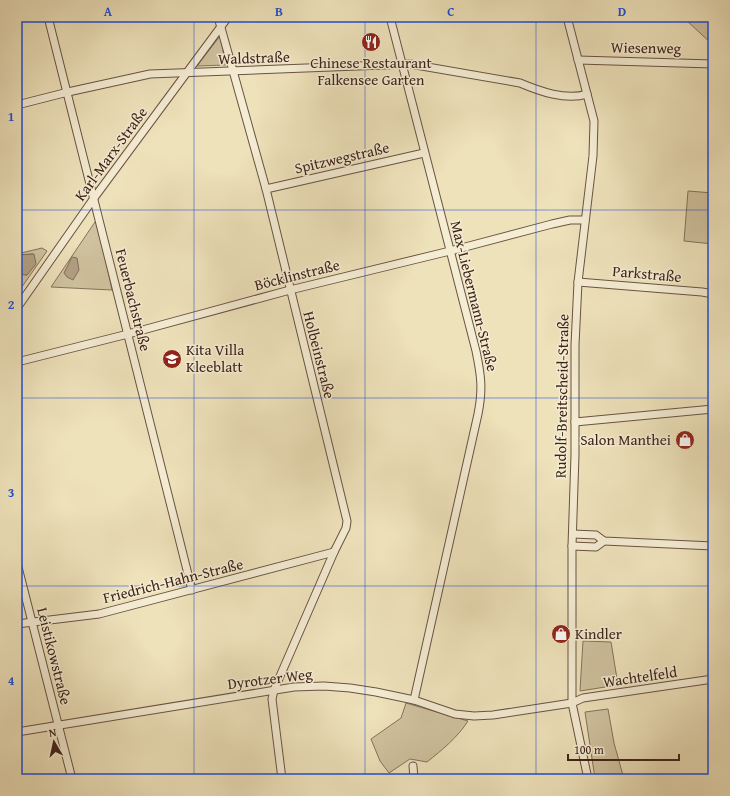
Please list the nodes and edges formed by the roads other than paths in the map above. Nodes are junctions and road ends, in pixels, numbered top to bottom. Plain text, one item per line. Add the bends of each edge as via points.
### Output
1 (48, 17) edge
2 (218, 17) edge
3 (228, 17) edge
4 (390, 17) edge
5 (567, 17) edge
6 (221, 27) junction
7 (578, 60) junction
8 (402, 64) junction
9 (713, 64) edge
10 (233, 71) junction
11 (186, 73) junction
12 (68, 92) junction
13 (587, 94) junction
14 (17, 105) edge
15 (424, 153) junction
16 (266, 189) junction
17 (94, 198) junction
18 (585, 220) junction
19 (450, 251) junction
20 (578, 282) junction
21 (290, 290) junction
22 (713, 294) edge
23 (17, 308) edge
24 (128, 334) junction
25 (17, 362) edge
26 (713, 409) edge
27 (575, 422) junction
28 (573, 534) junction
29 (604, 541) junction
30 (572, 546) junction
31 (713, 546) edge
32 (334, 552) junction
33 (17, 563) edge
34 (192, 590) junction
35 (32, 622) junction
36 (17, 624) edge
37 (713, 679) edge
38 (274, 690) junction
39 (414, 700) junction
40 (572, 703) junction
41 (58, 725) junction
42 (17, 732) edge
43 (413, 766) dead end
44 (72, 779) edge
45 (282, 779) edge
46 (414, 779) edge
47 (588, 779) edge

1 - 12 street, Feuerbachstraße
2 - 6 street, Holbeinstraße
3 - 6 street, Karl-Marx-Straße
4 - 8 street, Max-Liebermann-Straße
5 - 7 street, Rudolf-Breitscheid-Straße
6 - 10 street, Holbeinstraße
6 - 11 street, Karl-Marx-Straße
7 - 9 street, Wiesenweg
7 - 13 street, Rudolf-Breitscheid-Straße
8 - 10 street, Waldstraße
8 - 13 street, Waldstraße via 520,83 564,96 580,97
8 - 15 street, Max-Liebermann-Straße
10 - 11 street, Waldstraße
10 - 16 street, Holbeinstraße
11 - 12 street, Waldstraße via 150,74
11 - 17 street, Karl-Marx-Straße
12 - 14 street, Waldstraße
12 - 17 street, Feuerbachstraße
13 - 18 street, Rudolf-Breitscheid-Straße via 594,130
15 - 16 street, Spitzwegstraße
15 - 19 street, Max-Liebermann-Straße
16 - 21 street, Holbeinstraße
17 - 23 street, Karl-Marx-Straße
17 - 24 street, Feuerbachstraße
18 - 19 street, Böcklinstraße via 552,224
18 - 20 street, Rudolf-Breitscheid-Straße
19 - 21 street, Böcklinstraße
19 - 39 street, Max-Liebermann-Straße via 478,358 482,398
20 - 22 street, Parkstraße
20 - 27 street, Rudolf-Breitscheid-Straße
21 - 24 street, Böcklinstraße
21 - 32 street, Holbeinstraße via 347,521
24 - 25 street, Böcklinstraße
24 - 34 street, Feuerbachstraße
26 - 27 street
27 - 28 street, Rudolf-Breitscheid-Straße
28 - 29 street via 596,535
28 - 30 street, Rudolf-Breitscheid-Straße
29 - 30 street via 596,547
29 - 31 street
30 - 40 street, Rudolf-Breitscheid-Straße
32 - 34 street, Friedrich-Hahn-Straße
32 - 38 street, Holbeinstraße
33 - 35 street, Leistikowstraße
34 - 35 street, Friedrich-Hahn-Straße via 99,614
35 - 36 street, Friedrich-Hahn-Straße
35 - 41 street, Leistikowstraße
37 - 40 street, Wachtelfeld via 583,698
38 - 39 street, Dyrotzer Weg via 294,687 344,687
38 - 41 street, Dyrotzer Weg
38 - 45 street via 272,699
39 - 40 street, Dyrotzer Weg via 455,714 479,716
40 - 47 street, Rudolf-Breitscheid-Straße
41 - 42 street, Dyrotzer Weg
41 - 44 street, Leistikowstraße
43 - 46 street

